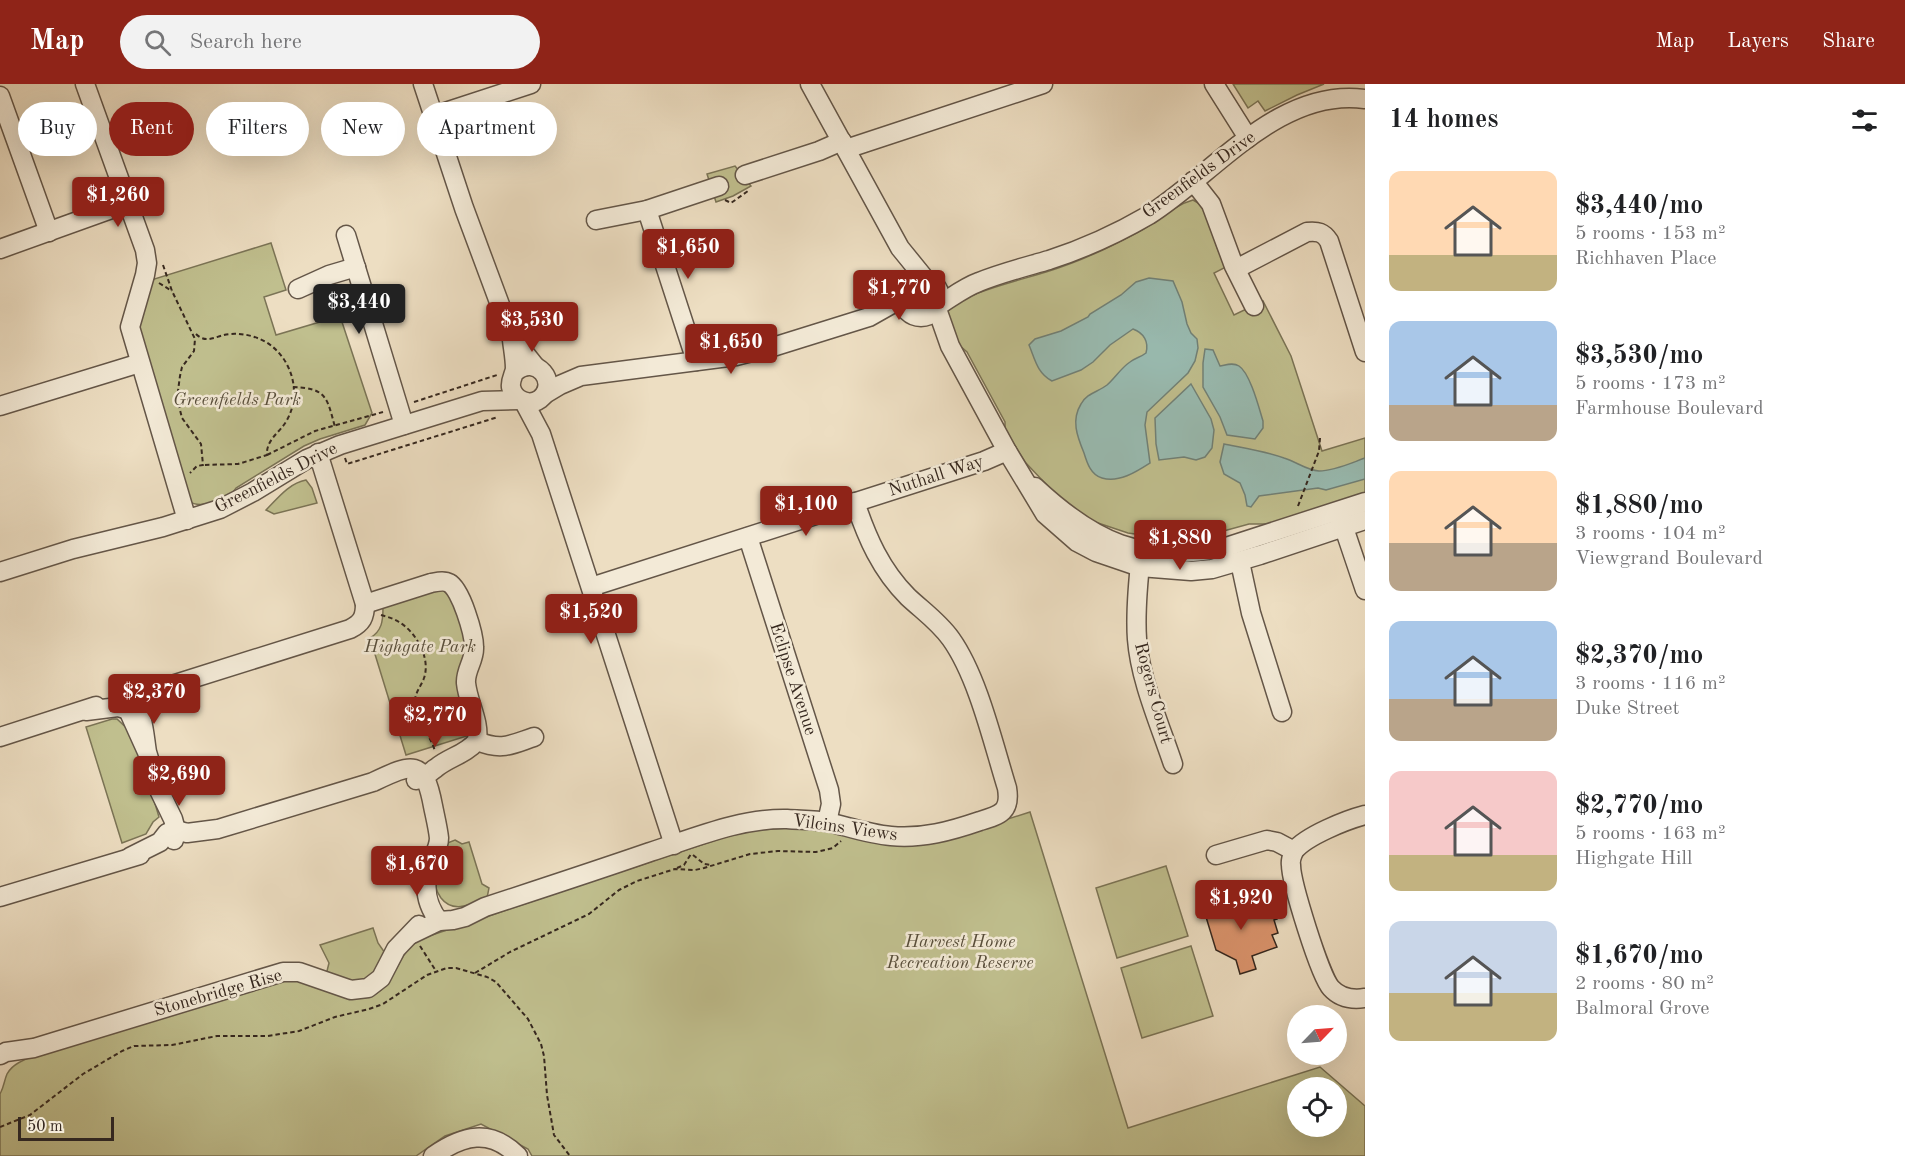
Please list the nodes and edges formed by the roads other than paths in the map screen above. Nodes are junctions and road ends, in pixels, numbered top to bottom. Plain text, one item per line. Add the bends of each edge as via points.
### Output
1 (85, 84) edge
2 (423, 84) edge
3 (810, 84) edge
4 (1043, 84) edge
5 (1214, 84) edge
6 (1347, 84) edge
7 (526, 85) edge
8 (0, 96) edge
9 (1365, 99) edge
10 (1319, 101) junction
11 (429, 102) edge
12 (475, 102) edge
13 (1248, 138) junction
14 (844, 145) junction
15 (446, 156) edge
16 (749, 174) road end
17 (1193, 181) junction
18 (716, 187) road end
19 (128, 203) junction
20 (647, 210) junction
21 (596, 220) dead end
22 (49, 232) junction
23 (346, 235) dead end
24 (0, 249) edge
25 (356, 267) junction
26 (1236, 269) junction
27 (976, 282) junction
28 (918, 285) junction
29 (298, 289) dead end
30 (1254, 306) dead end
31 (927, 311) junction
32 (869, 317) junction
33 (512, 337) junction
34 (1365, 352) edge
35 (696, 361) junction
36 (140, 363) junction
37 (538, 368) junction
38 (514, 374) junction
39 (581, 376) junction
40 (532, 399) junction
41 (482, 401) junction
42 (0, 406) edge
43 (404, 425) junction
44 (1007, 451) junction
45 (318, 453) junction
46 (855, 502) junction
47 (1365, 502) edge
48 (1341, 519) junction
49 (187, 520) junction
50 (1365, 520) edge
51 (748, 537) junction
52 (1141, 559) junction
53 (1240, 561) junction
54 (0, 572) edge
55 (591, 587) junction
56 (1365, 590) edge
57 (365, 604) junction
58 (132, 706) junction
59 (1282, 712) dead end
60 (534, 737) dead end
61 (0, 738) edge
62 (470, 748) junction
63 (1173, 764) dead end
64 (421, 777) junction
65 (1365, 815) edge
66 (827, 822) junction
67 (172, 834) junction
68 (674, 844) junction
69 (1294, 851) junction
70 (1216, 855) dead end
71 (0, 897) edge
72 (438, 914) junction
73 (1365, 998) edge
74 (1, 1062) edge
75 (433, 1156) edge
76 (518, 1156) edge

1 - 19 street
2 - 11 street
3 - 14 street
4 - 14 street
5 - 13 street
6 - 10 street, Greenfields Drive
7 - 12 street
8 - 22 street
9 - 10 street, Greenfields Drive
10 - 13 street, Greenfields Drive via 1297,109
13 - 17 street, Greenfields Drive
14 - 16 street
14 - 28 street
15 - 33 street
17 - 26 street via 1211,204
17 - 27 street, Greenfields Drive via 1149,214 1102,239
18 - 20 street
19 - 22 street
19 - 36 street via 147,263 130,327
20 - 21 street
20 - 35 street
22 - 24 street
23 - 25 street
25 - 29 street
25 - 43 street
26 - 30 street
26 - 34 street via 1307,232 1324,234
27 - 28 street, Greenfields Drive
27 - 31 street, Greenfields Drive
28 - 31 street via 939,293
28 - 31 street via 903,304
28 - 32 street, Greenfields Drive
31 - 32 street, Greenfields Drive
31 - 44 street
32 - 35 street, Greenfields Drive via 776,346
33 - 37 street
33 - 38 street
35 - 39 street, Greenfields Drive
36 - 42 street
36 - 49 street
37 - 38 street via 524,366
37 - 39 street, Greenfields Drive
37 - 40 street via 548,384
38 - 40 street via 511,389
38 - 41 street, Greenfields Drive
39 - 40 street, Greenfields Drive
40 - 41 street, Greenfields Drive
40 - 55 street
41 - 43 street, Greenfields Drive
43 - 45 street, Greenfields Drive
44 - 46 street, Nuthall Way
44 - 52 street via 1045,514 1077,542 1096,552
45 - 49 street, Greenfields Drive via 237,501
45 - 57 street
46 - 51 street, Nuthall Way
46 - 66 street, Vilcins Views via 883,567 937,622 964,661 1009,798 1008,806 994,817 937,834 891,836
47 - 48 street
48 - 50 street
48 - 52 street via 1223,548
48 - 53 street
48 - 56 street
49 - 54 street, Greenfields Drive
51 - 55 street, Nuthall Way
51 - 66 street, Eclipse Avenue via 829,790
52 - 53 street via 1191,571
52 - 63 street, Rogers Court via 1137,622 1140,656
53 - 59 street via 1251,613
55 - 68 street
57 - 58 street via 363,620 350,629 175,684
57 - 62 street via 441,581 456,590 474,648 466,680 477,725
58 - 61 street via 86,711
58 - 67 street
60 - 62 street via 499,747
62 - 64 street
62 - 64 street via 427,762
64 - 67 street via 373,782 218,829
64 - 72 street via 421,793 439,838 425,887 428,901
65 - 69 street via 1305,840
66 - 68 street, Vilcins Views via 754,822
67 - 71 street via 166,848 153,853
68 - 72 street, Vilcins Views via 465,917
69 - 70 street via 1267,840
69 - 73 street via 1290,866 1326,982 1347,998
72 - 74 street, Stonebridge Rise via 396,949 381,978 368,988 351,990 299,972 283,972 34,1048
75 - 76 street via 457,1141 478,1137 501,1143

